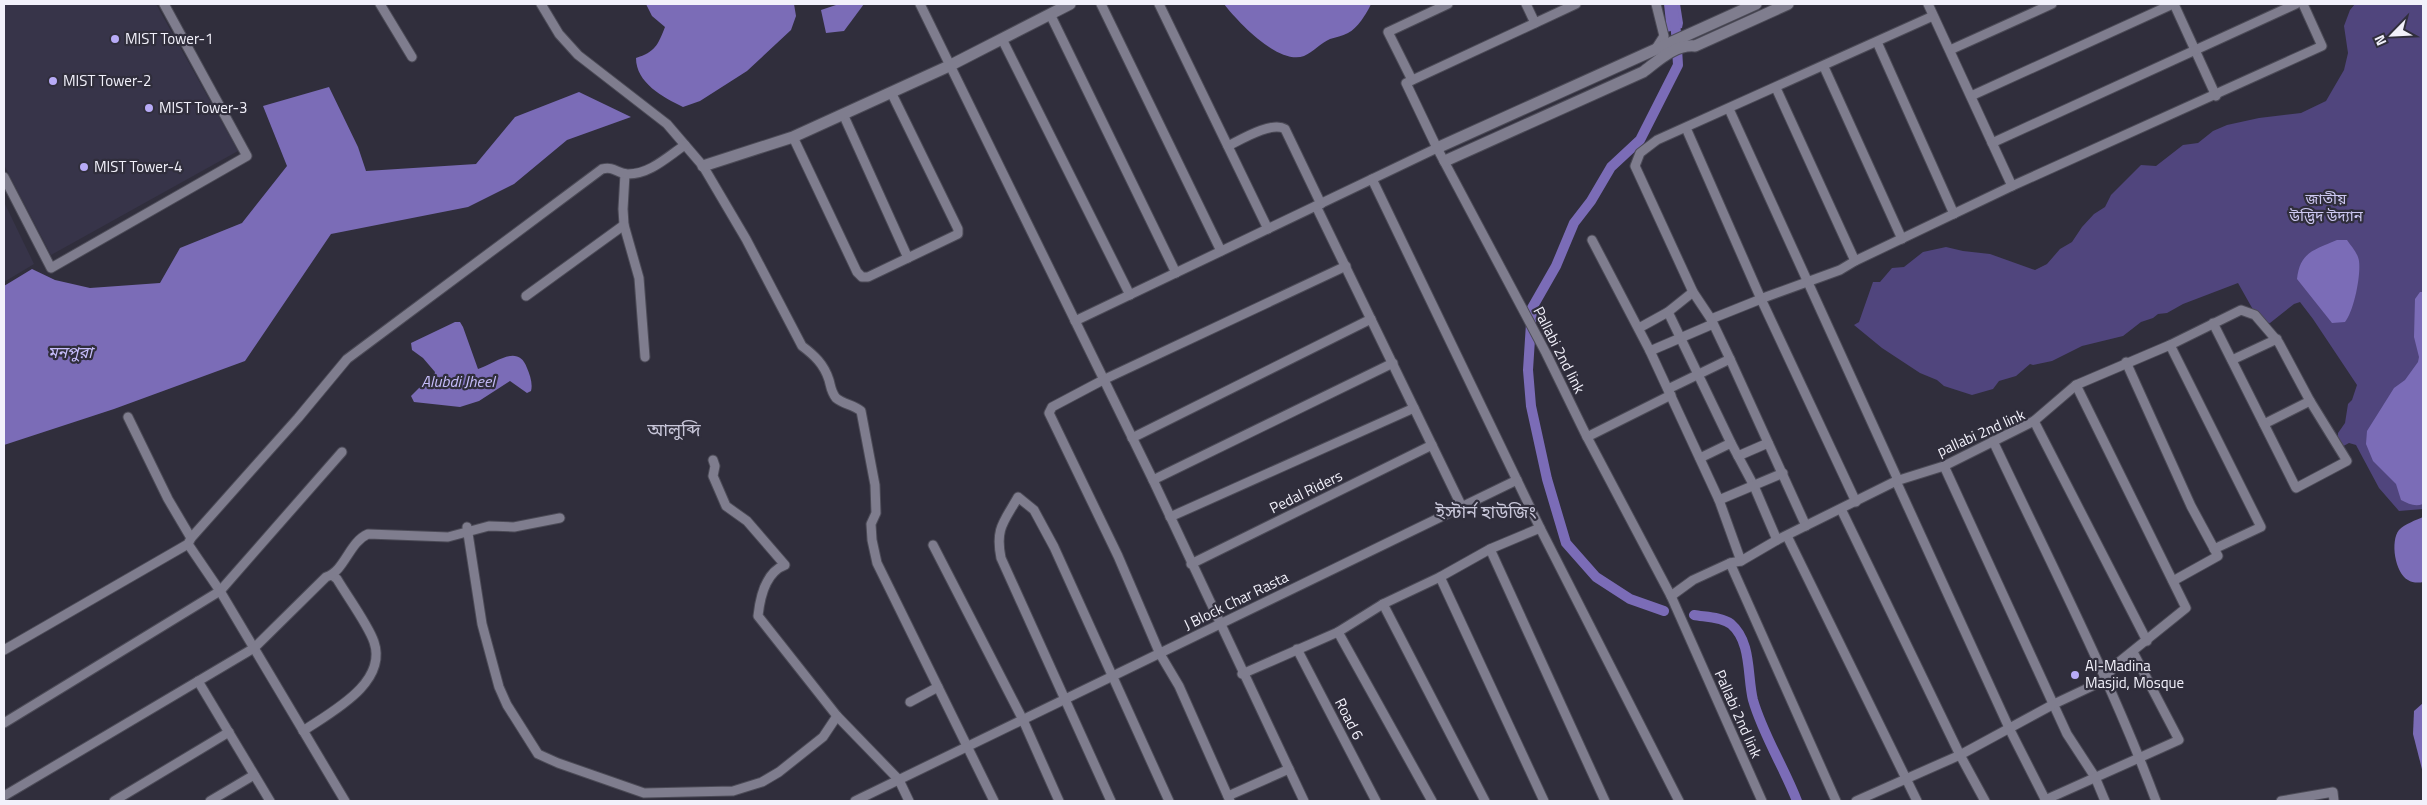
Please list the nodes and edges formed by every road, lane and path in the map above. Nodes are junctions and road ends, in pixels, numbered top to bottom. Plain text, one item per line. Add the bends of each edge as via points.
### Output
1 (164, 4) edge
2 (380, 4) edge
3 (541, 4) edge
4 (920, 4) edge
5 (1070, 4) edge
6 (1101, 4) edge
7 (1159, 4) edge
8 (1448, 4) edge
9 (1526, 4) edge
10 (1576, 4) edge
11 (1656, 4) edge
12 (1756, 4) edge
13 (1788, 4) edge
14 (1928, 4) edge
15 (2052, 4) edge
16 (2174, 4) edge
17 (2296, 4) edge
18 (2303, 4) edge
19 (1050, 14) junction
20 (1933, 16) junction
21 (1535, 23) junction
22 (1002, 39) junction
23 (1688, 41) junction
24 (1877, 42) junction
25 (1950, 50) junction
26 (2195, 50) junction
27 (1659, 51) junction
28 (412, 57) dead end
29 (949, 66) junction
30 (1824, 67) junction
31 (1412, 80) junction
32 (1776, 88) junction
33 (891, 92) junction
34 (1971, 96) junction
35 (2216, 96) junction
36 (1730, 109) junction
37 (843, 114) junction
38 (1686, 128) junction
39 (793, 137) junction
40 (1992, 143) junction
41 (685, 145) junction
42 (1228, 146) junction
43 (1437, 148) junction
44 (1445, 161) junction
45 (703, 166) junction
46 (625, 174) junction
47 (4, 177) edge
48 (1372, 179) junction
49 (2012, 186) junction
50 (1319, 205) junction
51 (1954, 214) junction
52 (624, 225) junction
53 (1268, 229) junction
54 (1902, 239) junction
55 (1592, 240) dead end
56 (1221, 251) junction
57 (908, 258) junction
58 (1855, 261) junction
59 (1346, 266) junction
60 (1176, 273) junction
61 (1807, 282) junction
62 (1693, 292) junction
63 (1130, 295) junction
64 (526, 296) dead end
65 (1762, 298) junction
66 (1668, 312) junction
67 (1371, 319) junction
68 (1075, 321) junction
69 (1712, 322) junction
70 (2213, 323) junction
71 (1639, 328) junction
72 (1681, 338) junction
73 (2277, 339) junction
74 (2170, 345) junction
75 (1650, 351) junction
76 (645, 357) dead end
77 (1730, 359) junction
78 (2232, 360) junction
79 (2126, 362) junction
80 (1393, 363) junction
81 (1698, 373) junction
82 (1103, 380) junction
83 (2076, 385) junction
84 (1669, 392) junction
85 (2310, 401) junction
86 (1414, 408) junction
87 (128, 417) dead end
88 (2034, 421) junction
89 (2264, 424) junction
90 (1587, 437) junction
91 (1132, 438) junction
92 (1993, 441) junction
93 (1768, 442) junction
94 (1730, 443) junction
95 (1432, 445) junction
96 (342, 452) dead end
97 (1738, 456) junction
98 (1700, 458) junction
99 (713, 460) dead end
100 (1944, 466) junction
101 (1783, 473) junction
102 (1153, 480) junction
103 (1517, 480) junction
104 (1897, 481) junction
105 (1754, 486) junction
106 (1719, 500) junction
107 (1856, 502) junction
108 (1462, 507) junction
109 (1841, 509) junction
110 (1170, 517) junction
111 (560, 518) dead end
112 (1806, 526) junction
113 (467, 528) junction
114 (1540, 528) junction
115 (1787, 536) junction
116 (1777, 540) junction
117 (189, 541) junction
118 (933, 545) dead end
119 (1490, 549) junction
120 (2214, 549) junction
121 (1741, 561) junction
122 (1730, 563) junction
123 (1191, 564) junction
124 (332, 575) junction
125 (1440, 577) junction
126 (2173, 581) junction
127 (220, 591) junction
128 (1671, 596) junction
129 (1383, 604) junction
130 (1220, 624) junction
131 (1338, 632) junction
132 (2147, 641) junction
133 (254, 648) junction
134 (1297, 649) junction
135 (4, 650) edge
136 (2133, 652) junction
137 (1160, 654) junction
138 (1242, 674) junction
139 (1114, 676) junction
140 (2105, 680) junction
141 (198, 681) junction
142 (938, 687) junction
143 (1066, 699) junction
144 (910, 702) dead end
145 (2054, 704) junction
146 (837, 716) junction
147 (1022, 720) junction
148 (4, 723) edge
149 (2010, 730) junction
150 (303, 731) junction
151 (228, 732) junction
152 (967, 747) junction
153 (1960, 756) junction
154 (2140, 758) junction
155 (1289, 769) junction
156 (254, 775) junction
157 (2095, 777) junction
158 (1906, 779) junction
159 (899, 780) junction
160 (4, 796) edge
161 (1229, 799) edge
162 (2046, 800) edge
163 (114, 801) edge
164 (210, 801) edge
165 (270, 801) edge
166 (345, 801) edge
167 (855, 801) edge
168 (908, 801) edge
169 (994, 801) edge
170 (1059, 801) edge
171 (1112, 801) edge
172 (1169, 801) edge
173 (1304, 801) edge
174 (1376, 801) edge
175 (1432, 801) edge
176 (1485, 801) edge
177 (1544, 801) edge
178 (1605, 801) edge
179 (1680, 801) edge
180 (1762, 801) edge
181 (1836, 801) edge
182 (1856, 801) edge
183 (1917, 801) edge
184 (1985, 801) edge
185 (2105, 801) edge
186 (2156, 801) edge
187 (2281, 801) edge
188 (2334, 801) edge

1 - 47 street via 247,156 51,268
2 - 28 street
3 - 41 street via 559,34 578,55 667,124
4 - 29 street
5 - 19 street
6 - 56 street
7 - 42 street
8 - 31 street via 1388,32
9 - 21 street
10 - 21 street
11 - 27 street via 1664,36
12 - 23 street
13 - 23 street
14 - 20 street
15 - 25 street
16 - 26 street
16 - 34 street
17 - 26 street
18 - 35 street via 2322,46
19 - 22 street
19 - 60 street
20 - 24 street
20 - 25 street
21 - 31 street
22 - 29 street
22 - 63 street
23 - 27 street
24 - 30 street
24 - 51 street
25 - 34 street
26 - 35 street
26 - 40 street
27 - 43 street
27 - 44 street via 1643,72
29 - 33 street
29 - 68 street
30 - 32 street
30 - 54 street
31 - 43 street, Pallabi 2nd link via 1406,83
32 - 36 street
32 - 58 street
33 - 37 street
33 - 57 street via 958,230 955,236
34 - 40 street
35 - 49 street
36 - 38 street
36 - 61 street
37 - 39 street
37 - 57 street
38 - 62 street via 1657,140 1640,153 1636,166
38 - 65 street
39 - 45 street
39 - 57 street via 857,272 868,277
40 - 49 street
41 - 45 street
41 - 46 street via 640,173
42 - 50 street via 1272,126 1285,129
42 - 53 street
43 - 44 street, Pallabi 2nd link
43 - 48 street
44 - 90 street, Pallabi 2nd link
45 - 142 street via 802,346 817,356 837,399 861,411 875,484 876,514 871,524 877,563
46 - 52 street
46 - 117 street via 610,167 602,169 347,359
48 - 50 street
48 - 103 street
49 - 51 street
50 - 53 street
50 - 59 street
51 - 54 street
52 - 64 street
52 - 76 street via 639,278
53 - 56 street
54 - 58 street
55 - 71 street
56 - 60 street
58 - 61 street
59 - 67 street
59 - 82 street
60 - 63 street
61 - 65 street
61 - 104 street
62 - 66 street
62 - 69 street
63 - 68 street
65 - 69 street
65 - 107 street
66 - 71 street
66 - 72 street
67 - 80 street
67 - 91 street
68 - 82 street
69 - 72 street
69 - 77 street
70 - 73 street via 2241,310 2255,315
70 - 74 street
70 - 78 street
71 - 75 street
72 - 75 street
72 - 81 street
73 - 78 street
73 - 85 street
74 - 79 street
74 - 120 street via 2261,527
75 - 84 street
77 - 81 street
77 - 93 street
78 - 89 street
79 - 83 street
79 - 120 street via 2191,506
80 - 86 street
80 - 102 street
81 - 84 street
81 - 94 street
82 - 91 street
82 - 137 street via 1052,407 1049,413 1118,556
83 - 88 street
83 - 126 street
84 - 90 street
84 - 98 street
85 - 89 street
85 - 89 street via 2347,462 2296,488
86 - 95 street
86 - 110 street
87 - 117 street
88 - 92 street, pallabi 2nd link
88 - 132 street, pallabi 2nd link
90 - 128 street, Pallabi 2nd link
91 - 102 street
92 - 100 street, pallabi 2nd link
92 - 140 street
93 - 97 street
93 - 101 street
94 - 97 street
94 - 98 street
95 - 108 street
95 - 123 street, Pedal Riders
96 - 127 street
97 - 105 street
98 - 106 street
99 - 146 street via 713,476 726,506 747,521 785,565 776,569 767,582 758,616
100 - 104 street, pallabi 2nd link
100 - 145 street
101 - 105 street
101 - 112 street
102 - 110 street
103 - 108 street, J Block Char Rasta
103 - 114 street
104 - 107 street, pallabi 2nd link
104 - 149 street
105 - 106 street
105 - 116 street
106 - 121 street
107 - 109 street, pallabi 2nd link
108 - 130 street, J Block Char Rasta
109 - 112 street, pallabi 2nd link
109 - 153 street
110 - 123 street
111 - 113 street via 514,527
112 - 115 street, pallabi 2nd link
113 - 124 street via 448,537 368,534 358,538
113 - 146 street via 482,624 499,687 538,754 644,793 733,791 762,782 779,772 823,737
114 - 119 street
114 - 179 street
115 - 116 street, pallabi 2nd link
115 - 158 street
116 - 121 street, pallabi 2nd link
117 - 127 street
117 - 135 street
118 - 147 street
119 - 125 street
119 - 178 street
120 - 126 street via 2218,556
121 - 122 street, pallabi 2nd link
122 - 128 street, pallabi 2nd link via 1693,580
122 - 181 street
123 - 130 street
124 - 133 street via 326,576
124 - 150 street via 374,642 376,659 372,676 346,702
125 - 129 street
125 - 177 street
126 - 132 street via 2186,608
127 - 133 street
127 - 148 street
128 - 180 street, Pallabi 2nd link
129 - 131 street
129 - 176 street
130 - 137 street, J Block Char Rasta
130 - 138 street
131 - 134 street
131 - 175 street
132 - 136 street
133 - 141 street
133 - 150 street
134 - 138 street
134 - 174 street, Road 6
136 - 140 street via 2114,666
136 - 154 street via 2179,740
137 - 139 street, J Block Char Rasta
137 - 161 street via 1179,686
138 - 155 street
139 - 143 street, J Block Char Rasta
139 - 143 street via 1044,527 1034,510 1018,497 1000,526 1000,558
139 - 172 street
140 - 145 street
140 - 154 street
141 - 151 street
141 - 160 street
142 - 144 street
142 - 152 street
143 - 147 street, J Block Char Rasta
143 - 171 street
145 - 149 street
145 - 157 street via 2067,734
146 - 159 street
147 - 152 street, J Block Char Rasta
147 - 170 street
149 - 153 street
149 - 162 street
150 - 166 street
151 - 156 street
151 - 163 street
152 - 159 street, J Block Char Rasta
152 - 169 street
153 - 158 street
153 - 184 street
154 - 157 street
154 - 186 street
155 - 161 street
155 - 173 street
156 - 164 street
156 - 165 street
157 - 162 street
157 - 185 street
158 - 182 street
158 - 183 street
159 - 167 street, J Block Char Rasta
159 - 168 street
187 - 188 street via 2333,792

